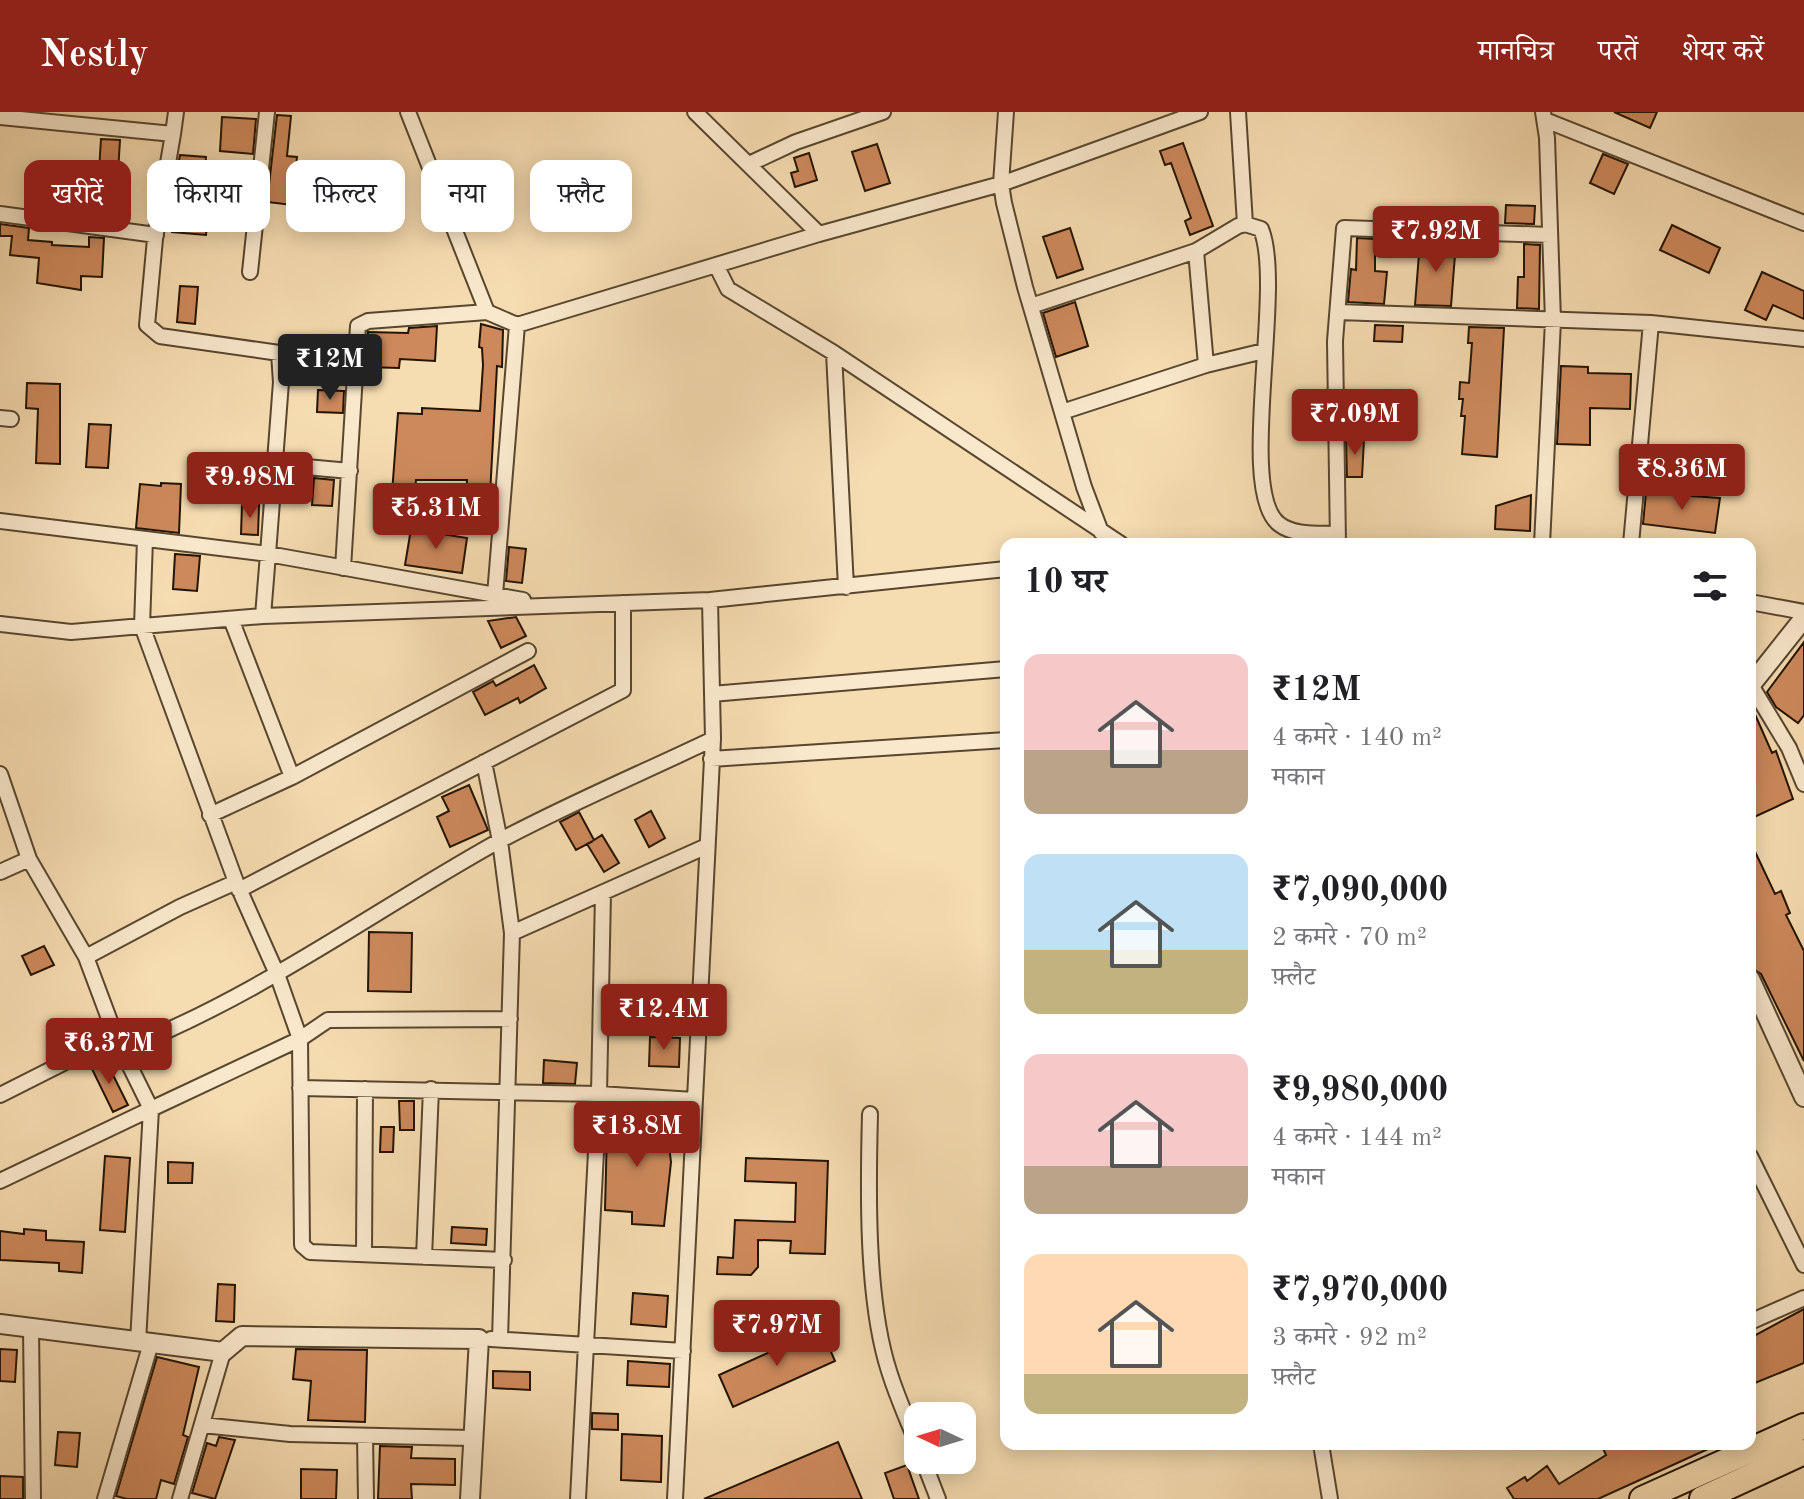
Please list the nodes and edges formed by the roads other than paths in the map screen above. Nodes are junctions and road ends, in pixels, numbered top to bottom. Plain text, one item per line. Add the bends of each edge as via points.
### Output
1 (176, 112) edge
2 (267, 112) edge
3 (408, 112) edge
4 (695, 112) edge
5 (883, 112) edge
6 (1006, 112) edge
7 (1200, 112) edge
8 (1238, 112) edge
9 (1544, 116) edge
10 (0, 117) edge
11 (173, 134) junction
12 (749, 164) junction
13 (1001, 184) junction
14 (0, 214) edge
15 (1804, 223) edge
16 (1245, 224) junction
17 (819, 234) junction
18 (156, 235) junction
19 (1550, 235) junction
20 (1196, 251) junction
21 (716, 265) junction
22 (250, 272) dead end
23 (1031, 306) junction
24 (487, 312) junction
25 (1338, 312) junction
26 (1553, 321) junction
27 (1651, 323) junction
28 (517, 325) junction
29 (1804, 339) edge
30 (1264, 351) junction
31 (834, 353) junction
32 (1206, 365) junction
33 (1062, 412) junction
34 (273, 464) junction
35 (350, 471) junction
36 (0, 521) edge
37 (1101, 532) junction
38 (1111, 538) edge
39 (1332, 538) edge
40 (1338, 538) edge
41 (1542, 538) edge
42 (1632, 538) edge
43 (145, 539) junction
44 (268, 554) junction
45 (343, 568) junction
46 (1000, 570) edge
47 (846, 587) junction
48 (495, 595) junction
49 (710, 600) junction
50 (623, 603) junction
51 (1756, 603) edge
52 (551, 606) junction
53 (1804, 615) edge
54 (263, 616) junction
55 (231, 619) junction
56 (0, 624) edge
57 (142, 626) junction
58 (528, 651) dead end
59 (1000, 670) edge
60 (1756, 678) edge
61 (712, 694) junction
62 (1756, 696) edge
63 (713, 739) junction
64 (1000, 740) edge
65 (711, 759) junction
66 (484, 762) junction
67 (0, 774) edge
68 (292, 777) junction
69 (1804, 784) edge
70 (210, 815) junction
71 (500, 841) junction
72 (707, 846) junction
73 (29, 859) junction
74 (0, 872) edge
75 (237, 886) junction
76 (603, 893) junction
77 (512, 933) junction
78 (86, 957) junction
79 (277, 974) junction
80 (1756, 990) edge
81 (510, 1019) junction
82 (300, 1039) junction
83 (118, 1044) junction
84 (1799, 1071) edge
85 (300, 1088) junction
86 (365, 1089) junction
87 (431, 1089) junction
88 (505, 1092) junction
89 (599, 1094) junction
90 (0, 1095) edge
91 (1804, 1097) edge
92 (694, 1100) junction
93 (151, 1109) junction
94 (870, 1114) dead end
95 (1756, 1168) edge
96 (0, 1181) edge
97 (364, 1253) junction
98 (424, 1257) junction
99 (504, 1260) junction
100 (1804, 1265) edge
101 (1804, 1298) edge
102 (1756, 1319) edge
103 (0, 1324) edge
104 (31, 1328) junction
105 (479, 1339) junction
106 (500, 1339) junction
107 (144, 1342) junction
108 (583, 1344) junction
109 (683, 1351) junction
110 (223, 1352) junction
111 (904, 1410) edge
112 (202, 1425) junction
113 (1804, 1426) edge
114 (365, 1436) junction
115 (471, 1438) junction
116 (1756, 1448) edge
117 (1322, 1450) edge
118 (1751, 1450) edge
119 (1804, 1452) edge
120 (928, 1474) edge
121 (33, 1499) edge
122 (105, 1499) edge
123 (180, 1499) edge
124 (366, 1499) edge
125 (470, 1499) edge
126 (578, 1499) edge
127 (675, 1499) edge
128 (938, 1499) edge
129 (1330, 1499) edge
130 (1642, 1499) edge
131 (1702, 1499) edge

1 - 11 street
2 - 22 street
3 - 24 street
4 - 12 street
5 - 12 street
6 - 13 street
7 - 13 street
8 - 16 street
9 - 15 street
9 - 19 street
10 - 11 street
11 - 18 street
12 - 17 street
13 - 17 street
13 - 23 street
14 - 18 street
16 - 20 street
16 - 30 street via 1261,229 1269,259
17 - 21 street
18 - 34 street via 149,330 279,353
19 - 25 street via 1348,226 1341,237
19 - 26 street
20 - 23 street
20 - 32 street
21 - 28 street
21 - 31 street via 728,289
23 - 33 street
24 - 28 street
24 - 35 street via 358,326
25 - 26 street
25 - 40 street
26 - 27 street
26 - 41 street
27 - 29 street
27 - 42 street
28 - 48 street
30 - 32 street
30 - 39 street via 1260,412 1268,512 1289,531
31 - 37 street
31 - 47 street
32 - 33 street
33 - 37 street
34 - 35 street
34 - 44 street
35 - 45 street
36 - 43 street
37 - 38 street
43 - 44 street
43 - 57 street
44 - 45 street
44 - 54 street
45 - 48 street
46 - 47 street
47 - 49 street
48 - 52 street
49 - 50 street
49 - 61 street
50 - 52 street
50 - 66 street via 623,690
51 - 53 street
52 - 54 street
53 - 60 street
54 - 55 street
55 - 57 street
55 - 68 street
56 - 57 street via 71,632
57 - 70 street
58 - 68 street
59 - 61 street
61 - 63 street
62 - 69 street
63 - 65 street
63 - 71 street
64 - 65 street
65 - 72 street
66 - 71 street
66 - 75 street
67 - 73 street
68 - 70 street
70 - 75 street
71 - 77 street
71 - 79 street
72 - 76 street
72 - 92 street
73 - 74 street
73 - 78 street
75 - 78 street via 180,907
75 - 79 street
76 - 77 street
76 - 89 street
77 - 81 street
78 - 83 street
79 - 82 street
79 - 83 street via 199,1016
80 - 84 street
81 - 82 street via 328,1020
81 - 88 street
82 - 85 street
82 - 93 street
83 - 90 street
83 - 93 street
84 - 91 street
85 - 86 street
85 - 97 street via 302,1245 310,1252
86 - 87 street
86 - 97 street
87 - 88 street
87 - 98 street
88 - 89 street
88 - 99 street
89 - 92 street
89 - 108 street
92 - 109 street
93 - 96 street
93 - 107 street
94 - 111 street via 868,1177 878,1306 888,1369
95 - 100 street
97 - 98 street
98 - 99 street
99 - 106 street
101 - 102 street
103 - 104 street
104 - 107 street
104 - 121 street
105 - 106 street
105 - 110 street via 242,1336
105 - 115 street
106 - 108 street
107 - 110 street
107 - 122 street
108 - 109 street
108 - 126 street
109 - 127 street
110 - 112 street
112 - 114 street
112 - 123 street
113 - 116 highway
114 - 115 street
114 - 124 street
115 - 125 street
117 - 129 street
118 - 130 highway
119 - 131 highway
120 - 128 street

